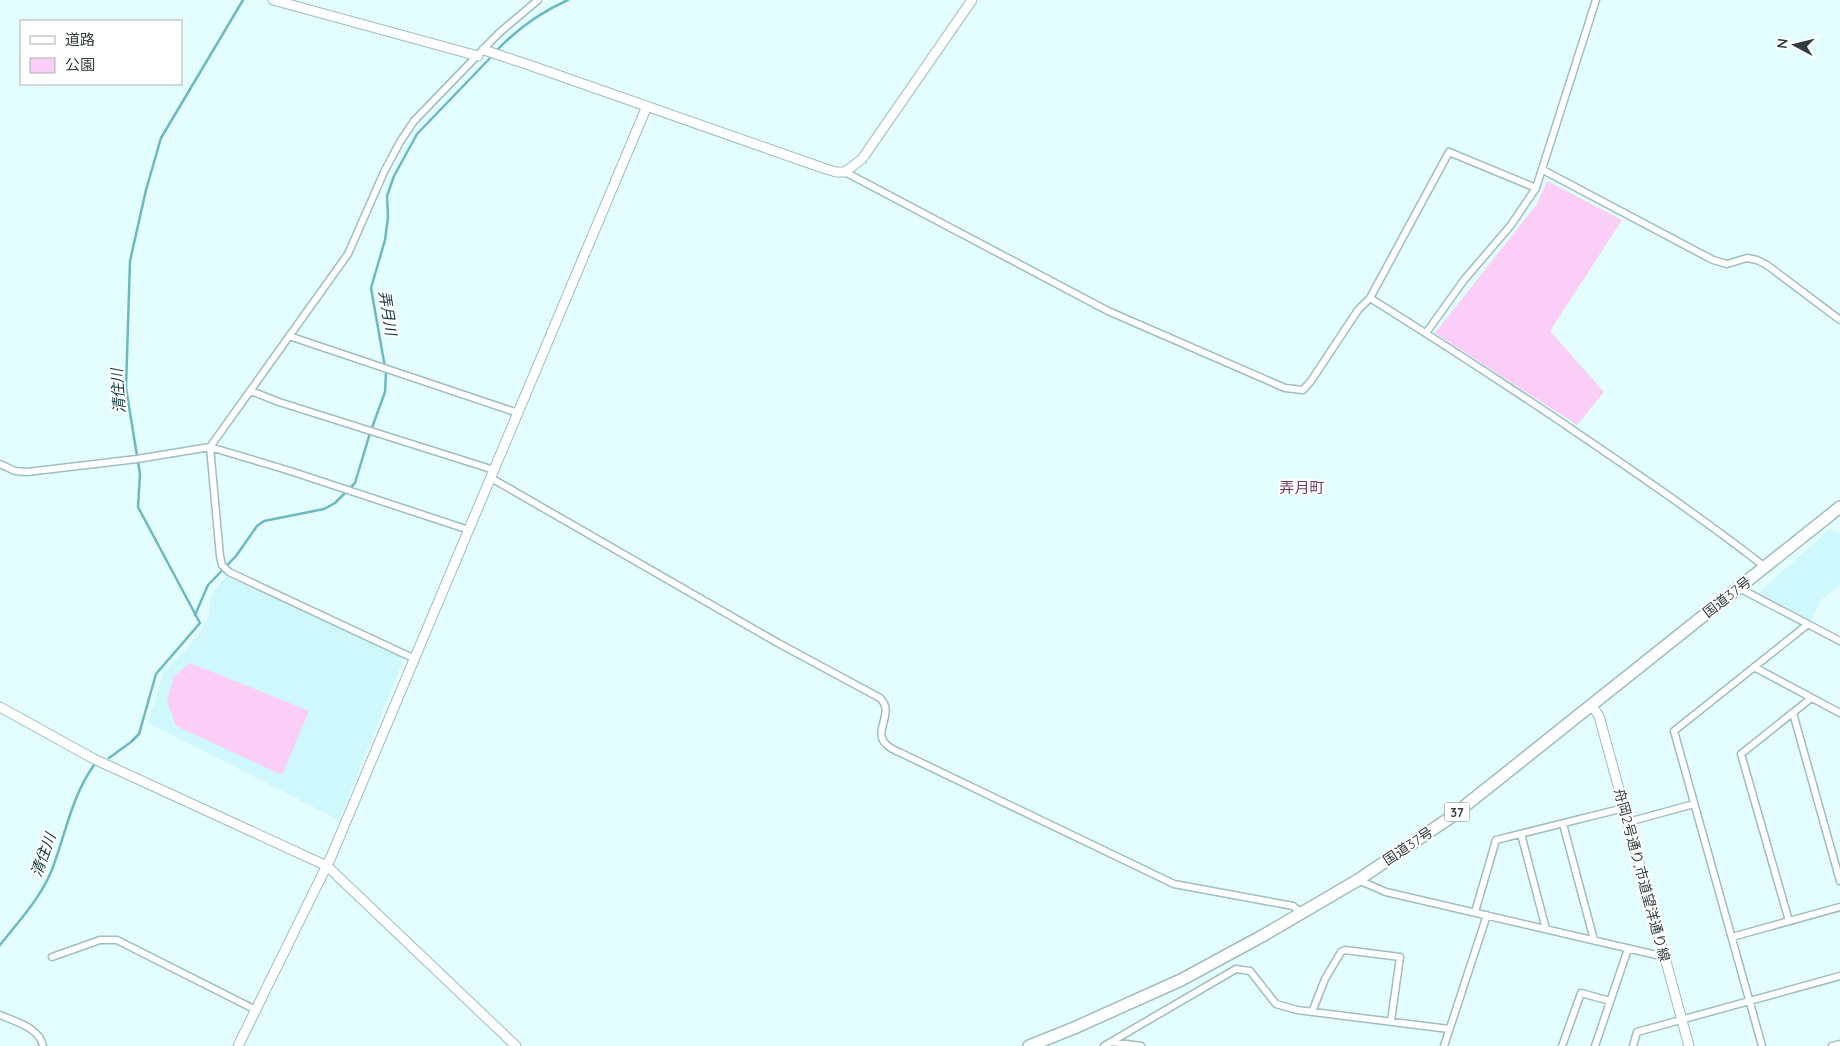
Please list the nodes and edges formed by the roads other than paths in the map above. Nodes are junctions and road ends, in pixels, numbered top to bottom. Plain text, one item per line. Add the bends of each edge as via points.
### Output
1 (273, 0) edge
2 (538, 0) edge
3 (972, 0) edge
4 (1596, 0) edge
5 (481, 53) junction
6 (647, 106) junction
7 (1543, 170) junction
8 (845, 172) junction
9 (1536, 188) junction
10 (1370, 298) junction
11 (1840, 320) edge
12 (1426, 333) junction
13 (289, 336) junction
14 (251, 391) junction
15 (518, 413) junction
16 (210, 447) junction
17 (0, 464) edge
18 (493, 474) junction
19 (1840, 508) edge
20 (469, 530) junction
21 (1765, 568) junction
22 (1738, 588) junction
23 (1807, 624) junction
24 (1840, 641) edge
25 (415, 659) junction
26 (1754, 667) junction
27 (1810, 699) junction
28 (1592, 706) junction
29 (0, 707) edge
30 (1793, 713) junction
31 (1840, 714) edge
32 (1694, 804) junction
33 (1624, 808) junction
34 (1628, 822) junction
35 (1563, 824) junction
36 (1520, 834) junction
37 (327, 866) junction
38 (1358, 880) junction
39 (1840, 881) edge
40 (1840, 906) edge
41 (1475, 912) junction
42 (1302, 913) junction
43 (1487, 914) junction
44 (1789, 921) junction
45 (1546, 929) junction
46 (1732, 938) junction
47 (1594, 940) junction
48 (1628, 949) junction
49 (52, 956) dead end
50 (1665, 957) junction
51 (1840, 976) edge
52 (1610, 1001) junction
53 (1750, 1001) junction
54 (256, 1010) junction
55 (1312, 1012) junction
56 (0, 1015) edge
57 (1682, 1019) junction
58 (1391, 1021) junction
59 (1449, 1029) junction
60 (1112, 1042) junction
61 (1840, 1044) edge
62 (42, 1046) edge
63 (238, 1046) edge
64 (516, 1046) edge
65 (1029, 1046) edge
66 (1104, 1046) edge
67 (1141, 1046) edge
68 (1444, 1046) edge
69 (1562, 1046) edge
70 (1595, 1046) edge
71 (1632, 1046) edge
72 (1689, 1046) edge
73 (1762, 1046) edge
74 (1832, 1046) edge

1 - 5 street
2 - 5 street
3 - 8 street via 862,159
4 - 7 street
5 - 6 street
5 - 13 street via 414,121 400,142 348,254
6 - 8 street via 823,168
6 - 15 street
7 - 9 street
7 - 11 street via 1713,260 1726,264 1746,258 1767,265
8 - 10 street via 1108,311 1285,388 1303,390 1358,310
9 - 10 street via 1449,152
9 - 12 street
10 - 12 street
12 - 21 street via 1668,494
13 - 14 street
13 - 15 street
14 - 16 street
14 - 18 street via 376,431
15 - 18 street
16 - 17 street via 27,472
16 - 20 street
16 - 25 street via 222,565 229,572
18 - 20 street
18 - 42 street via 778,643 880,698 886,709 882,729 887,746 1174,884 1293,906
19 - 21 highway, 国道37号 / 37
20 - 25 street
21 - 22 highway, 国道37号 / 37
22 - 23 street
22 - 28 highway, 国道37号 / 37
23 - 24 street
23 - 26 street
25 - 37 street
26 - 27 street
26 - 32 street via 1674,731
27 - 30 street
27 - 31 street
28 - 33 street, 舟岡2号通り,市道望洋通り線 via 1599,716
28 - 38 highway, 国道37号 / 37 via 1451,817
29 - 37 street via 94,759
30 - 39 street
30 - 44 street via 1741,754
32 - 34 street
32 - 46 street
33 - 34 street, 舟岡2号通り,市道望洋通り線
33 - 35 street
34 - 50 street, 舟岡2号通り,市道望洋通り線
35 - 36 street
35 - 47 street
36 - 41 street via 1496,840
36 - 45 street
37 - 54 street
37 - 64 street
38 - 41 street via 1386,892
38 - 42 highway, 国道37号 / 37
40 - 44 street
41 - 43 street
42 - 65 highway, 国道37号 / 37 via 1181,980
43 - 45 street
43 - 59 street
44 - 46 street
45 - 47 street
46 - 53 street
47 - 48 street
48 - 50 street
48 - 52 street
49 - 54 street via 100,940 117,940
50 - 57 street, 舟岡2号通り,市道望洋通り線
51 - 53 street
52 - 69 street via 1580,993
52 - 70 street
53 - 57 street
53 - 73 street
54 - 63 street
55 - 58 street
55 - 58 street via 1325,979 1345,950 1400,957
55 - 60 street via 1276,1004 1250,971 1236,969
56 - 62 street via 32,1030 42,1041
57 - 71 street via 1637,1032
57 - 72 street, 舟岡2号通り,市道望洋通り線
58 - 59 street
59 - 68 street
60 - 66 street
60 - 67 street
61 - 74 street

